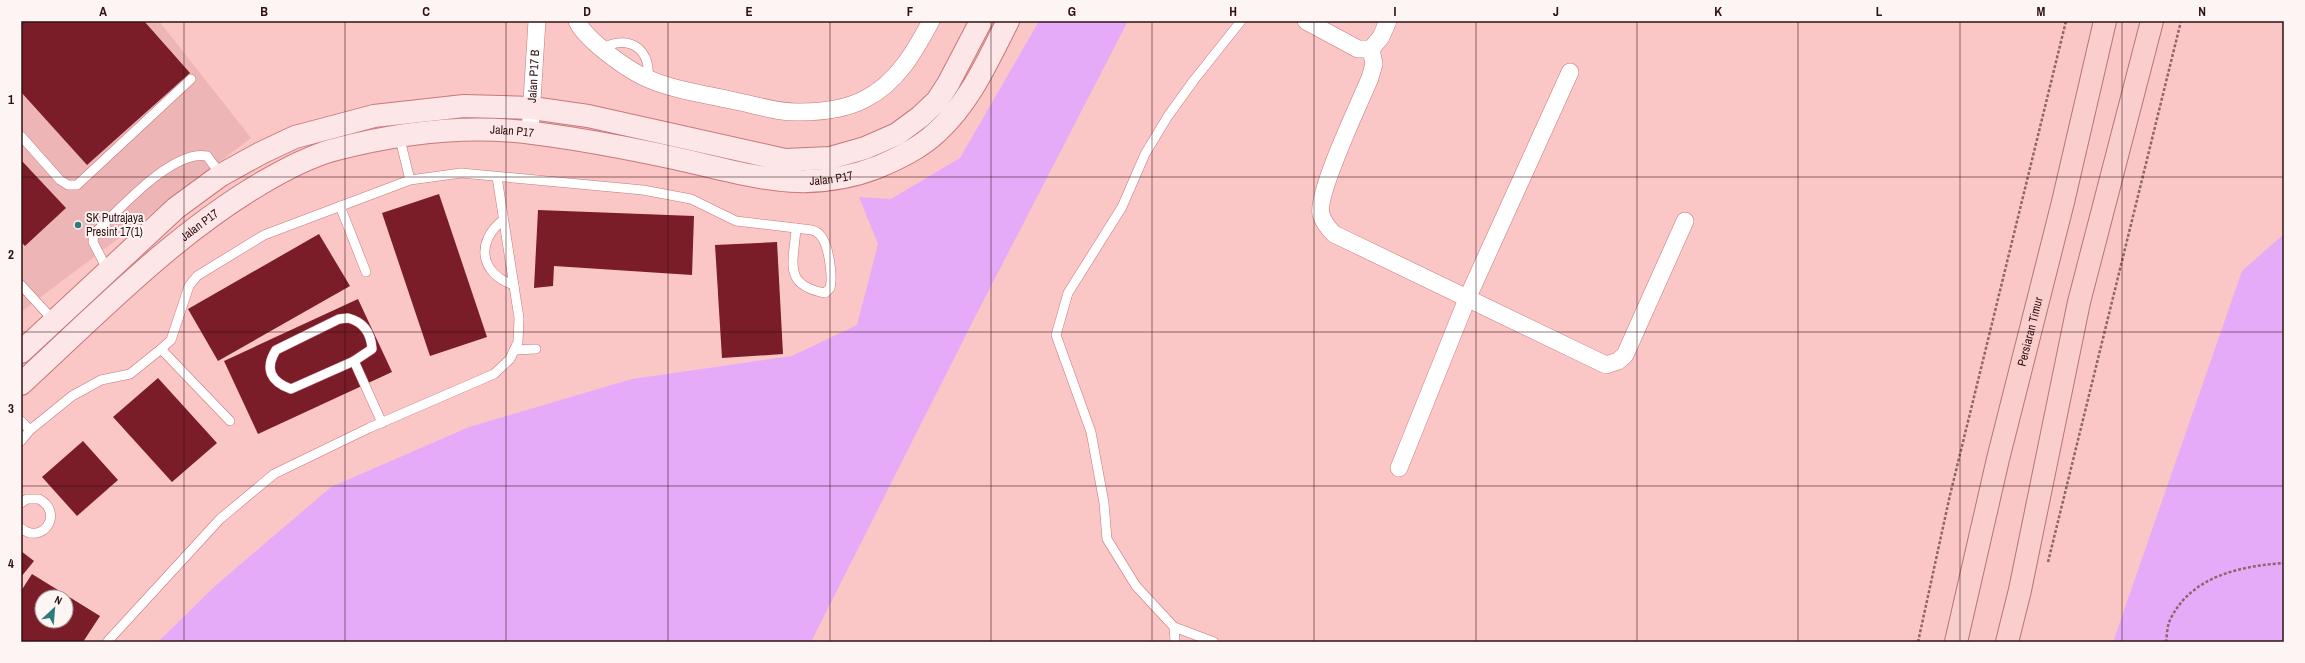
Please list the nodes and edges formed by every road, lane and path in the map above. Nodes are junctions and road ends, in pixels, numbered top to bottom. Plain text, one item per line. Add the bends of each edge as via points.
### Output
1 (537, 21) edge
2 (576, 21) edge
3 (931, 21) edge
4 (980, 21) edge
5 (1008, 21) edge
6 (1241, 21) edge
7 (1306, 21) edge
8 (1388, 21) edge
9 (2066, 21) edge
10 (2105, 21) edge
11 (2152, 21) edge
12 (2181, 21) edge
13 (1371, 49) junction
14 (1570, 72) dead end
15 (191, 79) dead end
16 (532, 108) junction
17 (530, 132) junction
18 (399, 135) junction
19 (21, 136) edge
20 (221, 175) junction
21 (497, 177) junction
22 (410, 180) junction
23 (340, 206) junction
24 (504, 220) junction
25 (1685, 221) dead end
26 (796, 228) junction
27 (108, 271) junction
28 (366, 272) dead end
29 (21, 285) edge
30 (514, 286) junction
31 (1466, 299) junction
32 (54, 321) junction
33 (536, 348) dead end
34 (161, 349) junction
35 (514, 350) junction
36 (21, 352) edge
37 (354, 361) junction
38 (21, 384) edge
39 (21, 421) edge
40 (230, 421) dead end
41 (382, 423) junction
42 (30, 430) junction
43 (21, 441) edge
44 (1399, 468) dead end
45 (21, 503) edge
46 (21, 528) edge
47 (2284, 563) edge
48 (2047, 566) dead end
49 (1174, 627) junction
50 (106, 642) edge
51 (1175, 642) edge
52 (1214, 642) edge
53 (1918, 642) edge
54 (1956, 642) edge
55 (2006, 642) edge
56 (2166, 642) edge

1 - 16 street, Jalan P17 B
2 - 3 street via 579,27 603,48 636,73 648,78 673,87 800,112 844,107 865,99 883,88 902,68
4 - 16 street, Jalan P17 via 948,84 937,101 920,117 897,134 865,148 830,158 785,160 588,116
5 - 17 street, Jalan P17 via 972,89 954,115 936,133 898,159 833,180 799,183 763,178 635,150
6 - 49 lane via 1168,116 1146,154 1122,207 1068,293 1056,335 1091,432 1104,503 1107,539 1136,586
7 - 13 street via 1358,49
8 - 13 street via 1381,37
9 - 53 path via 1950,495
10 - 54 main road, Persiaran Timur
11 - 55 main road via 2079,302 2020,590
12 - 48 path
13 - 31 street via 1374,64 1370,78 1331,171 1321,203 1325,225 1334,234
14 - 31 street
15 - 19 lane via 77,185 68,185 60,180
16 - 17 street, Jalan P17 B
16 - 20 street, Jalan P17 via 464,106 374,116 295,137
17 - 18 street, Jalan P17 via 475,129
18 - 22 lane
18 - 38 street, Jalan P17 via 329,151 280,172 236,199 170,248
20 - 27 street, Jalan P17 via 176,208
20 - 27 lane via 207,156 197,154 157,173 94,234 93,242
21 - 22 lane via 461,173
21 - 24 lane
21 - 26 lane via 643,190 690,199 736,221
22 - 23 lane
23 - 28 lane
23 - 34 lane via 264,235 197,276 189,286 171,340
24 - 30 lane
24 - 30 lane via 487,238 485,250 487,262 493,273 502,281
25 - 31 street via 1624,355 1613,364 1596,362
26 - 26 lane via 820,234 826,244 832,281 825,293 808,290 799,284 793,272
27 - 32 street, Jalan P17
29 - 32 lane
30 - 35 lane via 519,318 518,342
31 - 44 street
32 - 36 street, Jalan P17
33 - 35 lane
34 - 40 lane
34 - 42 lane via 130,374 101,380 72,396
35 - 41 lane via 510,359 494,374
37 - 37 lane via 291,389 279,385 270,372 270,359 276,350 339,319 357,321 365,327 372,341 372,349
37 - 41 lane
39 - 42 lane
41 - 50 lane via 274,474 220,519
42 - 43 lane
45 - 46 lane via 27,499 39,499 48,506 51,518 49,524 40,532 28,532
47 - 56 path via 2255,565 2225,573 2197,588 2181,601 2170,620
49 - 51 lane
49 - 52 lane

